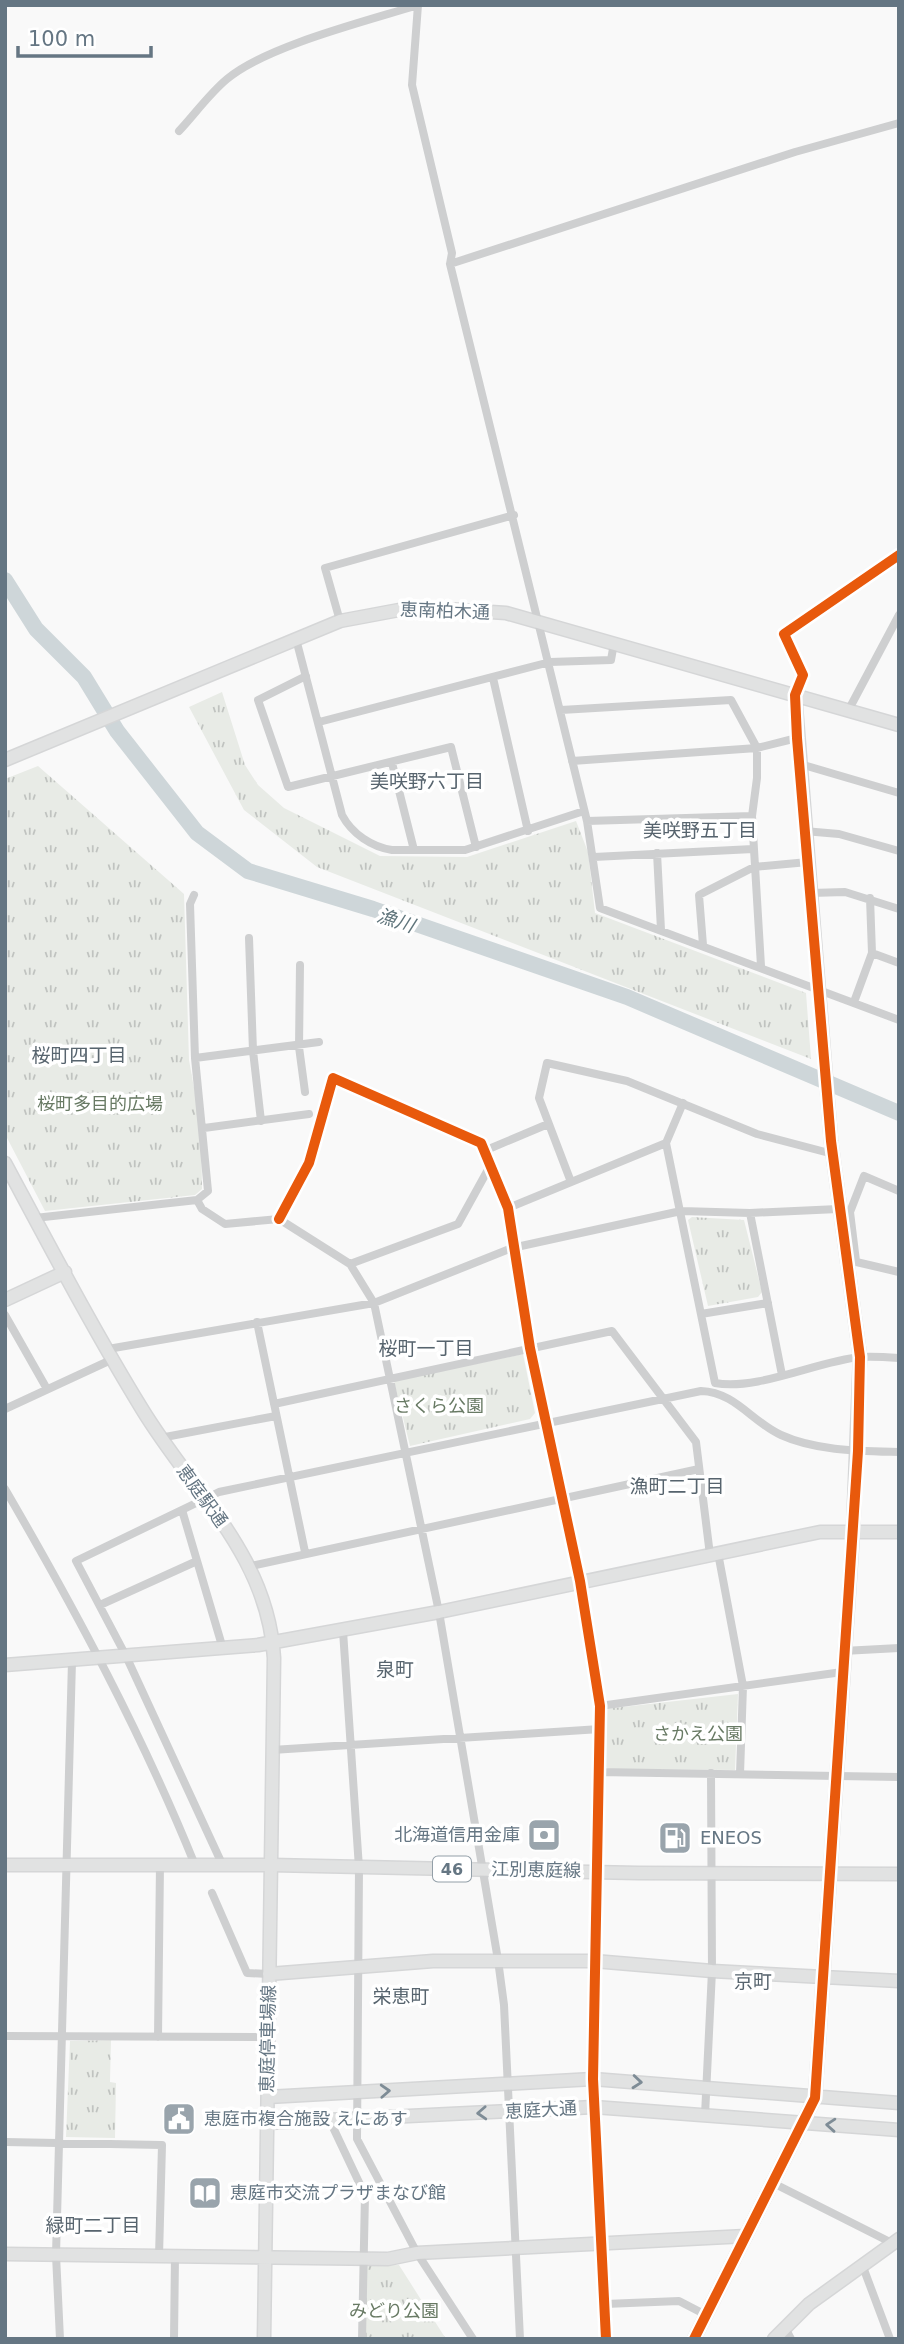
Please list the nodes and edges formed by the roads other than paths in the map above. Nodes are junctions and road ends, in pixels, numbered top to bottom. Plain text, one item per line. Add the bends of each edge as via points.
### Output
1 (418, 5) edge
2 (899, 122) edge
3 (180, 131) dead end
4 (450, 264) junction
5 (514, 515) junction
6 (899, 555) edge
7 (899, 615) edge
8 (340, 621) junction
9 (540, 622) junction
10 (296, 639) junction
11 (614, 643) junction
12 (550, 662) junction
13 (306, 676) junction
14 (493, 678) junction
15 (795, 695) junction
16 (561, 710) junction
17 (848, 711) junction
18 (319, 722) junction
19 (899, 725) edge
20 (797, 738) junction
21 (757, 748) junction
22 (5, 760) edge
23 (572, 761) junction
24 (392, 763) junction
25 (800, 764) junction
26 (333, 777) junction
27 (899, 793) edge
28 (584, 811) junction
29 (752, 816) junction
30 (587, 821) junction
31 (528, 831) junction
32 (804, 831) junction
33 (476, 847) junction
34 (752, 849) junction
35 (414, 850) junction
36 (899, 851) edge
37 (657, 853) junction
38 (594, 857) junction
39 (808, 862) junction
40 (754, 867) junction
41 (811, 893) junction
42 (194, 895) dead end
43 (870, 898) junction
44 (899, 909) edge
45 (661, 930) junction
46 (249, 938) dead end
47 (703, 944) junction
48 (872, 953) junction
49 (899, 963) edge
50 (300, 965) dead end
51 (761, 966) junction
52 (818, 987) junction
53 (854, 1002) junction
54 (899, 1020) edge
55 (320, 1042) dead end
56 (299, 1047) junction
57 (253, 1051) junction
58 (195, 1058) junction
59 (305, 1092) dead end
60 (683, 1103) junction
61 (309, 1114) dead end
62 (261, 1121) junction
63 (548, 1124) junction
64 (204, 1128) junction
65 (666, 1143) junction
66 (832, 1148) junction
67 (484, 1151) junction
68 (5, 1163) edge
69 (490, 1166) junction
70 (571, 1182) junction
71 (899, 1191) edge
72 (197, 1200) junction
73 (508, 1208) junction
74 (838, 1209) junction
75 (681, 1211) junction
76 (750, 1213) junction
77 (35, 1218) junction
78 (279, 1219) junction
79 (512, 1248) junction
80 (851, 1261) junction
81 (350, 1264) junction
82 (65, 1272) junction
83 (899, 1272) edge
84 (5, 1300) edge
85 (374, 1303) junction
86 (768, 1303) junction
87 (701, 1314) junction
88 (5, 1315) edge
89 (257, 1322) junction
90 (530, 1348) junction
91 (110, 1354) junction
92 (860, 1357) junction
93 (899, 1358) edge
94 (782, 1375) junction
95 (391, 1380) junction
96 (47, 1389) junction
97 (662, 1397) junction
98 (274, 1405) junction
99 (5, 1409) edge
100 (276, 1416) junction
101 (546, 1423) junction
102 (160, 1438) junction
103 (858, 1451) junction
104 (404, 1452) junction
105 (899, 1452) edge
106 (699, 1468) junction
107 (289, 1476) junction
108 (5, 1489) edge
109 (561, 1498) junction
110 (204, 1500) junction
111 (182, 1510) junction
112 (422, 1530) junction
113 (853, 1531) junction
114 (899, 1532) edge
115 (305, 1552) junction
116 (714, 1554) junction
117 (197, 1561) junction
118 (251, 1566) junction
119 (580, 1581) junction
120 (100, 1605) junction
121 (439, 1612) junction
122 (343, 1631) junction
123 (273, 1642) junction
124 (899, 1648) edge
125 (223, 1649) junction
126 (843, 1651) junction
127 (126, 1656) junction
128 (101, 1659) junction
129 (72, 1661) junction
130 (5, 1665) edge
131 (842, 1672) junction
132 (743, 1686) junction
133 (600, 1706) junction
134 (600, 1728) junction
135 (460, 1739) junction
136 (353, 1746) junction
137 (272, 1750) junction
138 (598, 1772) junction
139 (712, 1773) junction
140 (740, 1774) junction
141 (836, 1776) junction
142 (899, 1777) edge
143 (67, 1864) junction
144 (160, 1864) junction
145 (5, 1865) edge
146 (195, 1865) junction
147 (272, 1865) junction
148 (223, 1866) junction
149 (359, 1868) junction
150 (480, 1869) junction
151 (596, 1870) junction
152 (711, 1872) junction
153 (830, 1873) junction
154 (899, 1874) edge
155 (212, 1893) dead end
156 (498, 1960) junction
157 (594, 1961) junction
158 (360, 1967) junction
159 (712, 1972) junction
160 (269, 1974) junction
161 (823, 1977) junction
162 (899, 1981) edge
163 (63, 2034) junction
164 (5, 2036) edge
165 (158, 2037) junction
166 (268, 2038) junction
167 (593, 2079) junction
168 (508, 2084) junction
169 (707, 2089) junction
170 (356, 2092) junction
171 (268, 2096) junction
172 (815, 2098) junction
173 (899, 2103) edge
174 (594, 2107) junction
175 (510, 2111) junction
176 (705, 2115) junction
177 (356, 2119) junction
178 (330, 2121) junction
179 (267, 2123) junction
180 (805, 2123) junction
181 (899, 2130) edge
182 (5, 2141) edge
183 (59, 2143) junction
184 (773, 2183) junction
185 (746, 2236) junction
186 (896, 2241) edge
187 (601, 2242) junction
188 (514, 2247) junction
189 (417, 2253) junction
190 (5, 2254) edge
191 (56, 2255) junction
192 (159, 2256) junction
193 (175, 2256) junction
194 (363, 2258) junction
195 (266, 2259) junction
196 (863, 2267) junction
197 (605, 2304) junction
198 (706, 2315) junction
199 (784, 2326) junction
200 (60, 2339) edge
201 (174, 2339) edge
202 (264, 2339) edge
203 (362, 2339) edge
204 (473, 2339) edge
205 (520, 2339) edge
206 (606, 2339) edge
207 (694, 2339) edge
208 (774, 2339) edge
209 (791, 2339) edge
210 (890, 2339) edge

1 - 3 street via 312,38 250,64 228,78
1 - 4 street via 412,85 452,253
2 - 4 street
4 - 5 street
5 - 8 street via 325,569
5 - 9 street
6 - 15 street via 784,634 803,675
7 - 17 street
8 - 9 street, 恵南柏木通 via 392,609 444,607 506,613
8 - 10 street, 恵南柏木通
9 - 11 street, 恵南柏木通
9 - 12 street
10 - 13 street
10 - 22 street, 恵南柏木通
11 - 12 street via 611,660
11 - 15 street, 恵南柏木通
12 - 14 street
12 - 16 street
13 - 18 street
13 - 26 street via 258,700 288,787
14 - 18 street
14 - 31 street
15 - 17 street, 恵南柏木通
15 - 20 street
16 - 21 street via 731,700
16 - 23 street
17 - 19 street, 恵南柏木通
18 - 26 street
20 - 21 street
20 - 25 street
21 - 23 street
21 - 29 street
23 - 28 street
24 - 26 street
24 - 33 street via 451,747
24 - 35 street
25 - 27 street
25 - 32 street
26 - 35 street via 342,816 356,832 382,848
28 - 30 street
28 - 31 street
29 - 30 street
29 - 34 street
30 - 38 street
31 - 33 street
32 - 36 street via 839,834
32 - 39 street
33 - 35 street
34 - 37 street
34 - 40 street
37 - 38 street
37 - 45 street
38 - 45 street via 600,908
39 - 40 street
39 - 41 street
40 - 47 street via 699,895
40 - 51 street
41 - 43 street via 845,892
41 - 52 street
42 - 58 street via 190,904
43 - 44 street
43 - 48 street
45 - 47 street
46 - 57 street
47 - 51 street
48 - 49 street
48 - 53 street
50 - 56 street
51 - 52 street
52 - 53 street
52 - 66 street
53 - 54 street
55 - 56 street
56 - 57 street
56 - 59 street
57 - 58 street
57 - 62 street
58 - 64 street
60 - 63 street via 627,1081 547,1063 539,1098
60 - 65 street
60 - 66 street via 757,1134
61 - 62 street
62 - 64 street
63 - 67 street
63 - 70 street
64 - 72 street via 208,1191
65 - 70 street
65 - 75 street
66 - 74 street
67 - 69 street
67 - 78 street via 481,1143 333,1078 309,1163
68 - 77 street, 恵庭駅通
69 - 73 street
69 - 81 street via 458,1224
70 - 73 street
71 - 80 street via 864,1176 850,1212
72 - 77 street
72 - 78 street via 202,1209 225,1224
73 - 79 street
74 - 76 street
74 - 80 street
75 - 76 street
75 - 79 street
75 - 87 street
76 - 86 street
77 - 82 street, 恵庭駅通
78 - 81 street
79 - 85 street
79 - 90 street
80 - 83 street
80 - 92 street
81 - 85 street
82 - 84 street
82 - 91 street, 恵庭駅通
85 - 89 street
85 - 95 street
86 - 87 street
86 - 94 street
87 - 94 street via 715,1383
88 - 96 street
89 - 91 street
89 - 98 street
90 - 95 street
90 - 97 street via 612,1331
90 - 101 street
91 - 96 street
91 - 102 street, 恵庭駅通
92 - 93 street
92 - 94 street
92 - 103 street
95 - 98 street
95 - 104 street
96 - 99 street
97 - 101 street
97 - 103 street via 712,1391 781,1435
97 - 106 street via 696,1442
98 - 100 street
100 - 102 street
100 - 107 street
101 - 104 street
101 - 109 street
102 - 110 street, 恵庭駅通
103 - 105 street
103 - 113 street
104 - 107 street
104 - 112 street
106 - 109 street
106 - 116 street
107 - 110 street via 219,1492
107 - 115 street
108 - 128 street
109 - 112 street
109 - 119 street
110 - 111 street
110 - 118 street, 恵庭駅通
111 - 117 street
111 - 120 street via 76,1560
112 - 115 street
112 - 121 street
113 - 114 street
113 - 116 street via 820,1532
113 - 126 street
115 - 118 street
116 - 119 street
116 - 132 street
117 - 120 street
117 - 125 street
118 - 123 street, 恵庭駅通
119 - 121 street
119 - 133 street
120 - 127 street
121 - 122 street
121 - 135 street
122 - 123 street
122 - 136 street
123 - 125 street
123 - 137 street, 恵庭駅通
124 - 126 street
125 - 127 street
126 - 131 street
127 - 128 street
127 - 148 street
128 - 129 street
128 - 146 street via 168,1797
129 - 130 street
129 - 143 street
131 - 132 street
131 - 141 street
132 - 133 street
132 - 140 street
133 - 134 street
134 - 135 street
134 - 138 street
135 - 136 street
135 - 150 street
136 - 137 street
136 - 149 street
137 - 147 street, 恵庭駅通
138 - 139 street
138 - 151 street
139 - 140 street
139 - 152 street
140 - 141 street
141 - 142 street
141 - 153 street
143 - 144 street, 江別恵庭線 / 46
143 - 145 street, 江別恵庭線 / 46
143 - 163 street
144 - 146 street, 江別恵庭線 / 46
144 - 165 street
146 - 148 street, 江別恵庭線 / 46
147 - 148 street, 江別恵庭線 / 46
147 - 149 street, 江別恵庭線 / 46
147 - 160 street, 恵庭停車場線
149 - 150 street, 江別恵庭線 / 46
149 - 158 street
150 - 151 street, 江別恵庭線 / 46
150 - 156 street
151 - 152 street, 江別恵庭線 / 46
151 - 157 street
152 - 153 street, 江別恵庭線 / 46
152 - 159 street
153 - 154 street, 江別恵庭線 / 46
153 - 161 street
155 - 160 street via 247,1973
156 - 157 street
156 - 158 street
156 - 168 street
157 - 159 street
157 - 167 street
158 - 160 street
158 - 170 street
159 - 161 street
159 - 169 street
160 - 166 street, 恵庭停車場線
161 - 162 street
161 - 172 street
163 - 164 street
163 - 165 street
163 - 183 street
165 - 166 street
166 - 171 street, 恵庭停車場線
167 - 168 street, 恵庭大通
167 -> 169 street, 恵庭大通
167 - 174 street
170 -> 168 street, 恵庭大通
168 - 175 street
169 - 172 street, 恵庭大通
169 - 176 street
170 - 171 street, 恵庭大通
170 - 177 street
171 - 179 street, 恵庭停車場線
172 - 173 street, 恵庭大通
172 - 180 street
174 - 175 street, 恵庭大通
174 - 176 street, 恵庭大通
174 - 187 street
175 -> 177 street, 恵庭大通
175 - 188 street
176 - 180 street, 恵庭大通
177 - 178 street, 恵庭大通
177 - 189 street via 357,2139
178 - 179 street, 恵庭大通
178 - 194 street via 365,2194
179 - 195 street, 恵庭停車場線
181 -> 180 street, 恵庭大通
180 - 184 street
182 - 183 street
183 - 191 street
183 - 192 street via 162,2145
184 - 185 street
184 - 186 street
185 - 187 street
185 - 198 street
186 - 196 street
187 - 188 street
187 - 197 street
188 - 189 street
188 - 205 street
189 - 194 street via 400,2259
189 - 204 street
190 - 191 street
191 - 192 street
191 - 200 street
192 - 193 street
193 - 195 street
193 - 201 street
194 - 195 street
194 - 203 street
195 - 202 street, 恵庭停車場線
196 - 199 street
196 - 210 street
197 - 198 street via 678,2301
197 - 206 street
198 - 207 street
199 - 208 street
199 - 209 street

